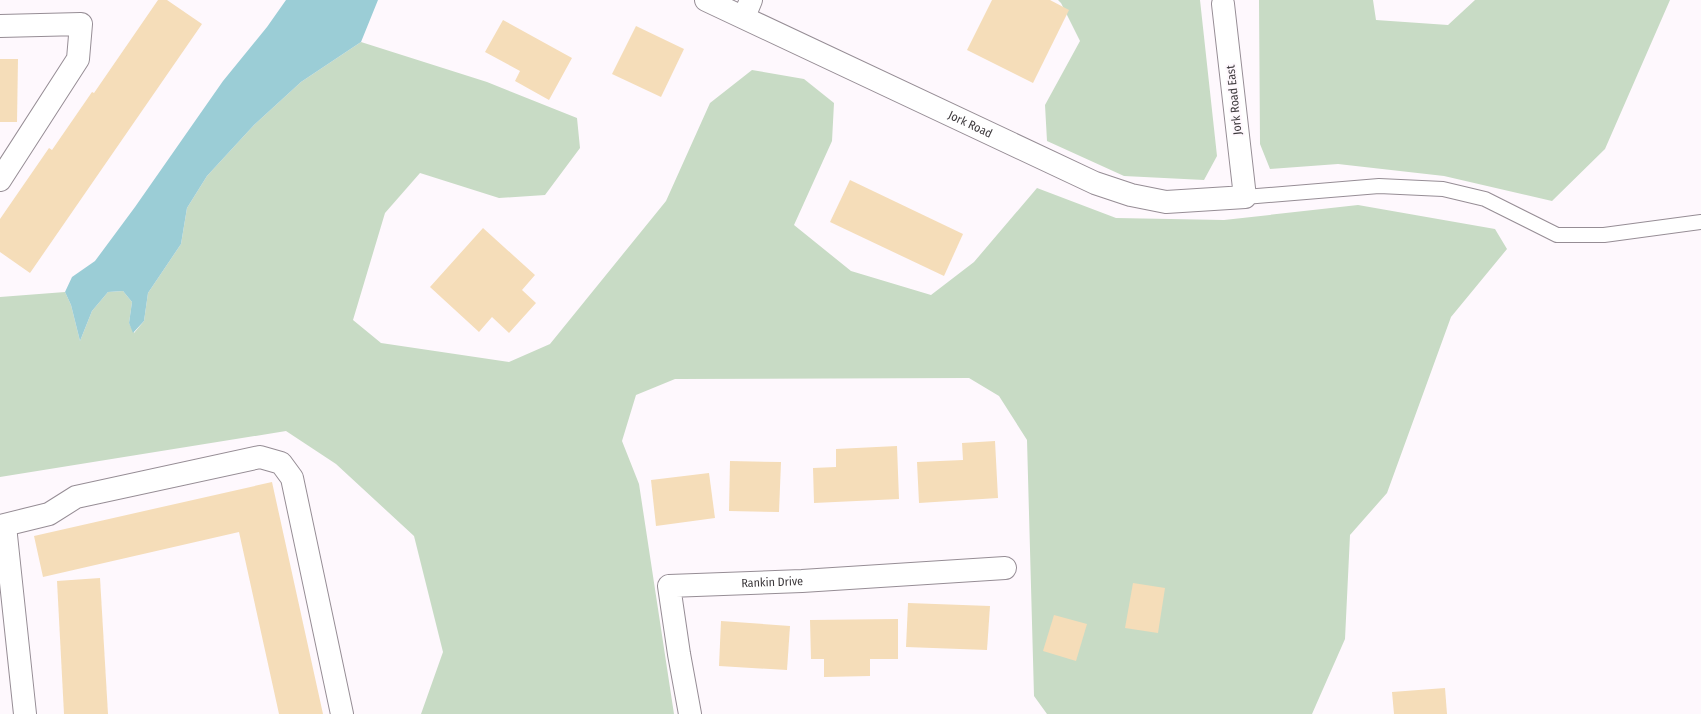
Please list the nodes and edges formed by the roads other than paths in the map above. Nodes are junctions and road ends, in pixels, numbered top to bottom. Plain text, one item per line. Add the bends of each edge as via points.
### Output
1 (706, 0) edge
2 (1223, 4) dead end
3 (748, 8) edge
4 (0, 26) edge
5 (0, 180) edge
6 (1245, 197) junction
7 (1701, 222) edge
8 (3, 526) edge
9 (1005, 568) dead end
10 (24, 714) edge
11 (342, 714) edge
12 (690, 714) edge

1 - 3 street, Jork Road
2 - 6 street, Jork Road East
3 - 6 street, Jork Road via 1095,183 1131,195 1166,202
4 - 5 street via 81,24 78,59
6 - 7 lane via 1380,186 1443,189 1485,199 1557,235 1604,235
8 - 10 street
8 - 11 street via 49,514 76,497 260,457 281,463 292,478
9 - 12 street, Rankin Drive via 802,582 669,586

